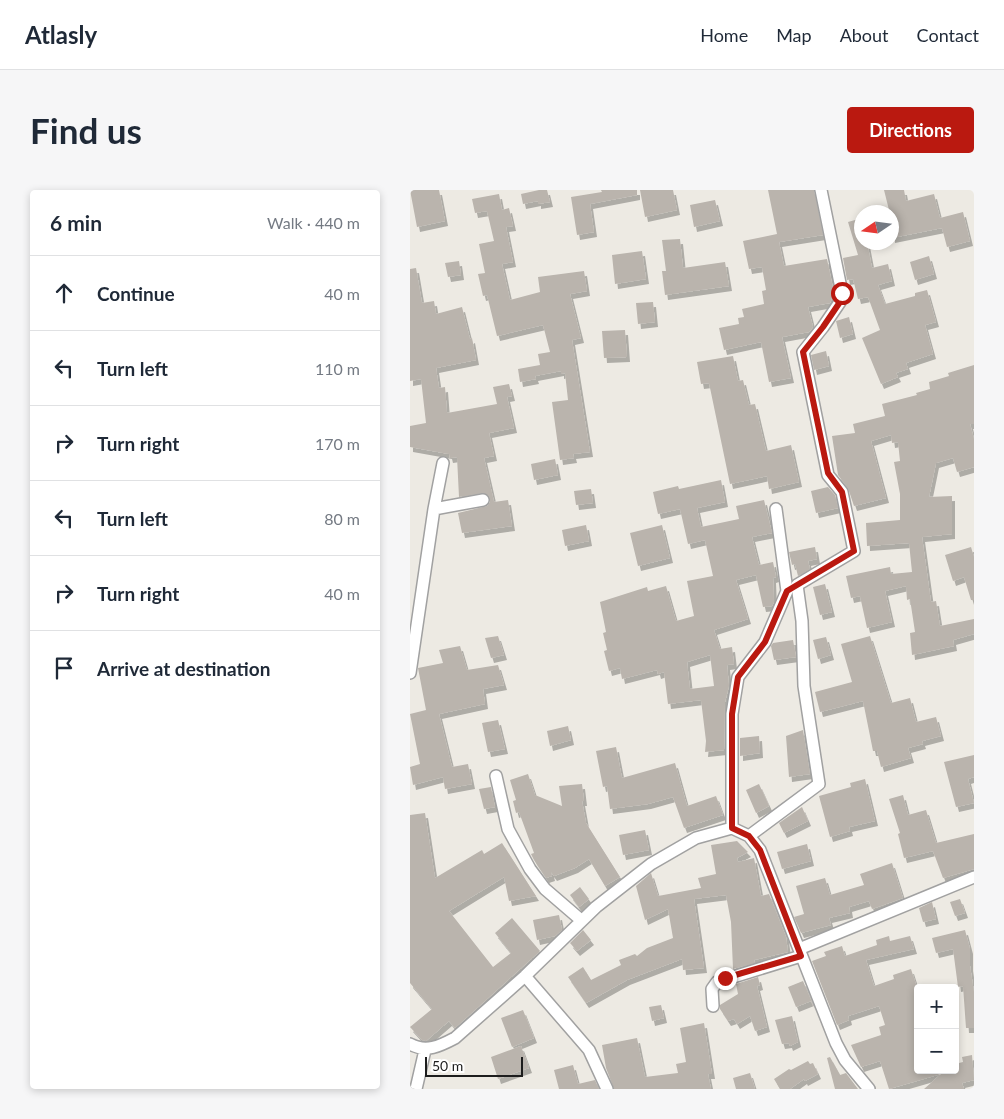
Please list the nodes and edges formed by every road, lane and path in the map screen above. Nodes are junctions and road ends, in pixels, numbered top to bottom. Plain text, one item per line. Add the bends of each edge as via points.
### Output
1 (821, 190) edge
2 (443, 463) dead end
3 (483, 500) dead end
4 (776, 508) dead end
5 (434, 509) junction
6 (792, 588) junction
7 (410, 673) edge
8 (496, 776) dead end
9 (732, 828) junction
10 (749, 836) junction
11 (974, 877) edge
12 (581, 920) junction
13 (800, 952) junction
14 (525, 976) junction
15 (713, 1006) dead end
16 (410, 1044) edge
17 (425, 1050) junction
18 (416, 1089) edge
19 (607, 1089) edge
20 (869, 1089) edge

1 - 6 street via 842,293 840,302 803,352 828,473 842,492 854,547 852,554
2 - 5 street
3 - 5 street
4 - 6 street
5 - 7 street
6 - 9 street via 765,642 738,677 732,714
6 - 10 street via 802,621 804,686 819,784
8 - 12 street via 508,830 530,869 544,889
9 - 10 street
9 - 12 street via 696,838 651,864
10 - 13 street via 768,868
11 - 13 street
12 - 14 street
13 - 15 street via 717,982 712,989
13 - 20 street via 836,1043
14 - 17 street via 455,1038
14 - 19 street via 588,1050
16 - 17 street
17 - 18 street

